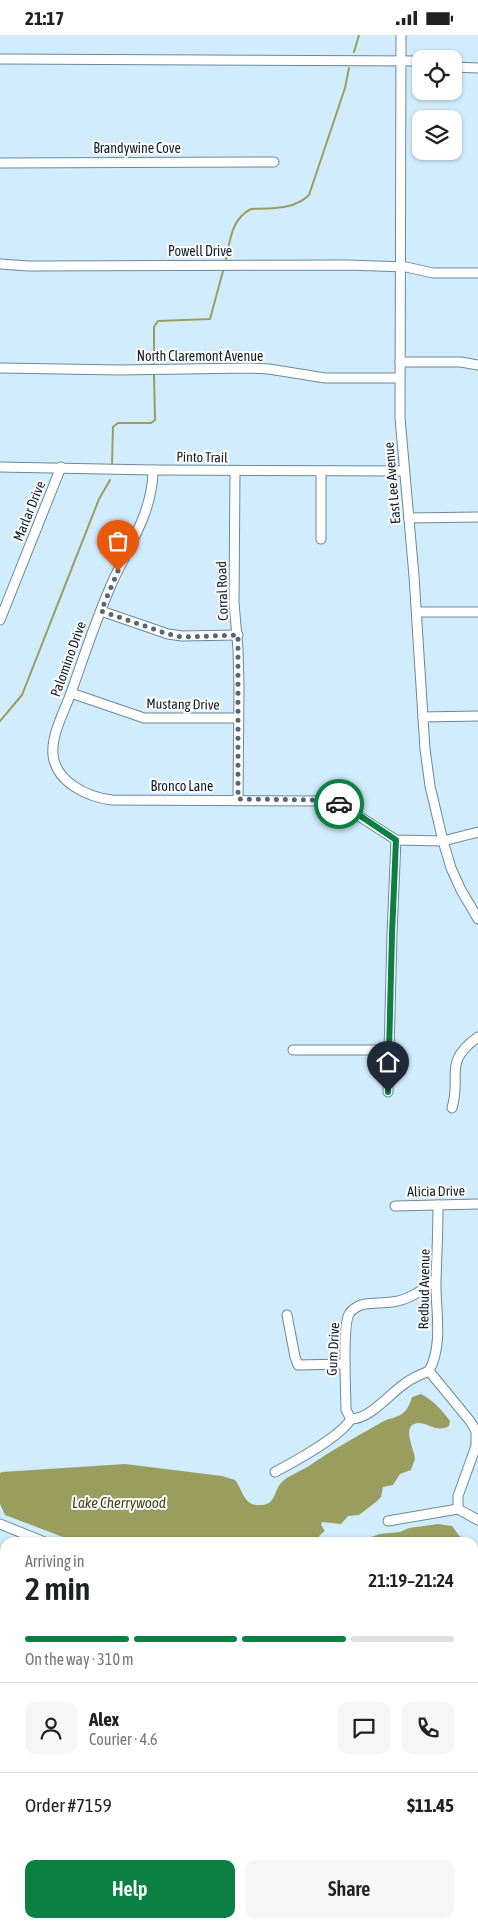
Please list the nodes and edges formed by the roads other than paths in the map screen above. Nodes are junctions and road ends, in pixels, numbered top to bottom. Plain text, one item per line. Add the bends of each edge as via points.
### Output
1 (401, 35) edge
2 (0, 59) edge
3 (402, 60) junction
4 (412, 61) edge
5 (462, 67) edge
6 (478, 68) edge
7 (274, 162) dead end
8 (0, 163) edge
9 (0, 264) edge
10 (401, 267) junction
11 (478, 273) edge
12 (400, 362) junction
13 (478, 365) edge
14 (0, 368) edge
15 (400, 378) junction
16 (0, 467) edge
17 (61, 467) junction
18 (152, 470) junction
19 (234, 471) junction
20 (321, 471) junction
21 (404, 471) junction
22 (478, 517) edge
23 (409, 518) junction
24 (321, 539) dead end
25 (101, 611) junction
26 (417, 612) junction
27 (478, 612) edge
28 (0, 620) edge
29 (238, 635) junction
30 (71, 693) junction
31 (478, 716) edge
32 (423, 717) junction
33 (238, 719) junction
34 (62, 775) joint
35 (238, 799) junction
36 (478, 832) edge
37 (396, 840) junction
38 (443, 841) junction
39 (478, 919) edge
40 (478, 1037) edge
41 (293, 1050) dead end
42 (389, 1050) junction
43 (388, 1092) dead end
44 (452, 1108) dead end
45 (478, 1204) edge
46 (438, 1205) junction
47 (395, 1206) dead end
48 (436, 1280) junction
49 (287, 1315) dead end
50 (345, 1364) junction
51 (429, 1371) junction
52 (351, 1419) junction
53 (275, 1472) dead end
54 (458, 1509) junction
55 (478, 1520) edge
56 (388, 1521) dead end
57 (0, 1523) edge
58 (33, 1537) edge

1 - 3 street, East Lee Avenue
2 - 3 street
3 - 4 street
3 - 10 street, East Lee Avenue
5 - 6 street
7 - 8 street, Brandywine Cove
9 - 10 street, Powell Drive
10 - 11 street, Powell Drive via 433,273
10 - 12 street, East Lee Avenue
12 - 13 street
12 - 15 street, East Lee Avenue
14 - 15 street, North Claremont Avenue via 249,368 325,378
15 - 21 street, East Lee Avenue
16 - 17 street, Pinto Trail
17 - 18 street, Pinto Trail
17 - 28 street, Marlar Drive
18 - 19 street, Pinto Trail
18 - 25 street, Palomino Drive via 146,512
19 - 20 street, Pinto Trail
19 - 29 street, Corral Road via 234,603
20 - 21 street, Pinto Trail
20 - 24 street
21 - 23 street, East Lee Avenue
22 - 23 street
23 - 26 street, East Lee Avenue
25 - 29 street via 182,637
25 - 30 street, Palomino Drive
26 - 27 street
26 - 32 street, East Lee Avenue
29 - 33 street, Corral Road
30 - 33 street, Mustang Drive via 144,718
30 - 34 street, Palomino Drive via 53,750
31 - 32 street
32 - 38 street, East Lee Avenue via 427,769
33 - 35 street, Corral Road
34 - 35 street, Bronco Lane via 83,792 106,799
35 - 37 street, Bronco Lane via 314,800 338,804
36 - 38 street
37 - 38 street
37 - 42 street
38 - 39 street, East Lee Avenue via 460,891
40 - 44 street via 463,1049 456,1060
41 - 42 street
42 - 43 street
45 - 46 street, Alicia Drive
46 - 47 street, Alicia Drive
46 - 48 street, Redbud Avenue
48 - 50 street, Gum Drive via 411,1297 365,1304 350,1313 346,1323
48 - 51 street, Redbud Avenue via 436,1354
49 - 50 street via 298,1365
50 - 52 street, Gum Drive via 346,1410
51 - 52 street via 407,1382 373,1410
51 - 54 street via 476,1431 476,1446 458,1496
52 - 53 street via 332,1437
54 - 55 street
54 - 56 street
57 - 58 street

